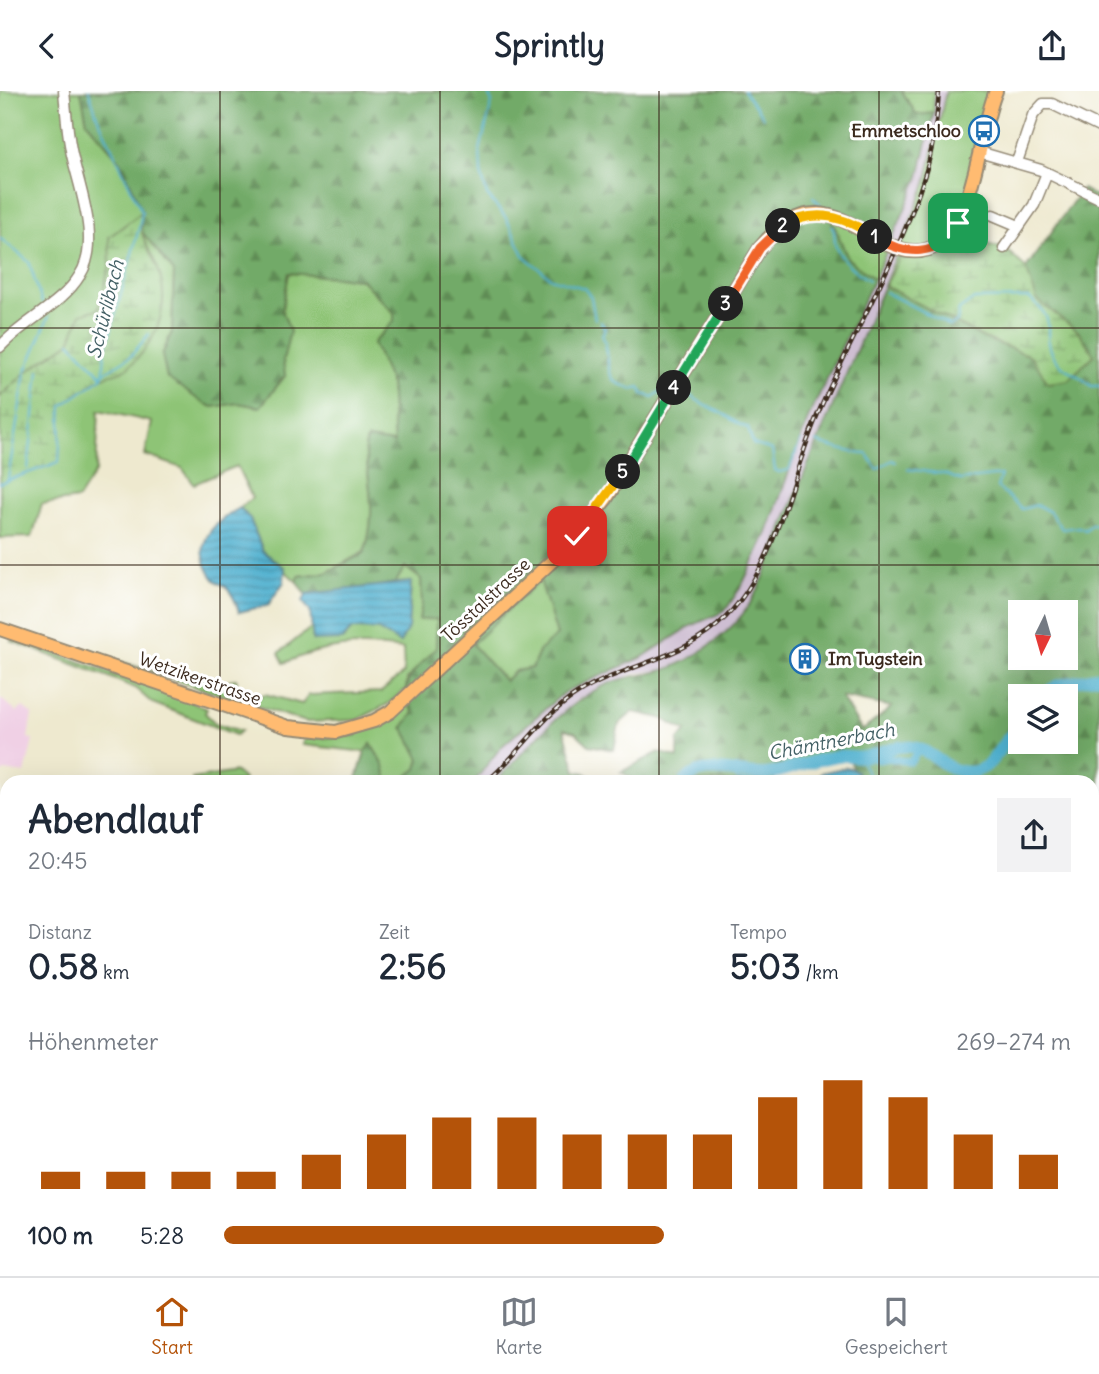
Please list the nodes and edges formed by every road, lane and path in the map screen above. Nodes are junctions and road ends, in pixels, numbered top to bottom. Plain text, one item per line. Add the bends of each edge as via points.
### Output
1 (64, 91) edge
2 (996, 91) edge
3 (1099, 127) edge
4 (979, 152) junction
5 (1017, 162) junction
6 (1048, 173) junction
7 (1099, 198) edge
8 (993, 215) dead end
9 (1019, 226) junction
10 (1004, 248) dead end
11 (0, 347) edge
12 (0, 629) edge
13 (390, 712) joint

1 - 11 street via 87,229 86,262 71,286
2 - 4 main road, Tösstalstrasse
3 - 5 street via 1043,104 1033,115
4 - 5 street
4 - 13 main road, Tösstalstrasse via 956,227 930,249 898,249 856,224 823,215 794,220 767,239 587,524
5 - 6 street
6 - 7 street
6 - 9 street
8 - 9 street
9 - 10 street
12 - 13 main road, Wetzikerstrasse via 304,730 336,732

